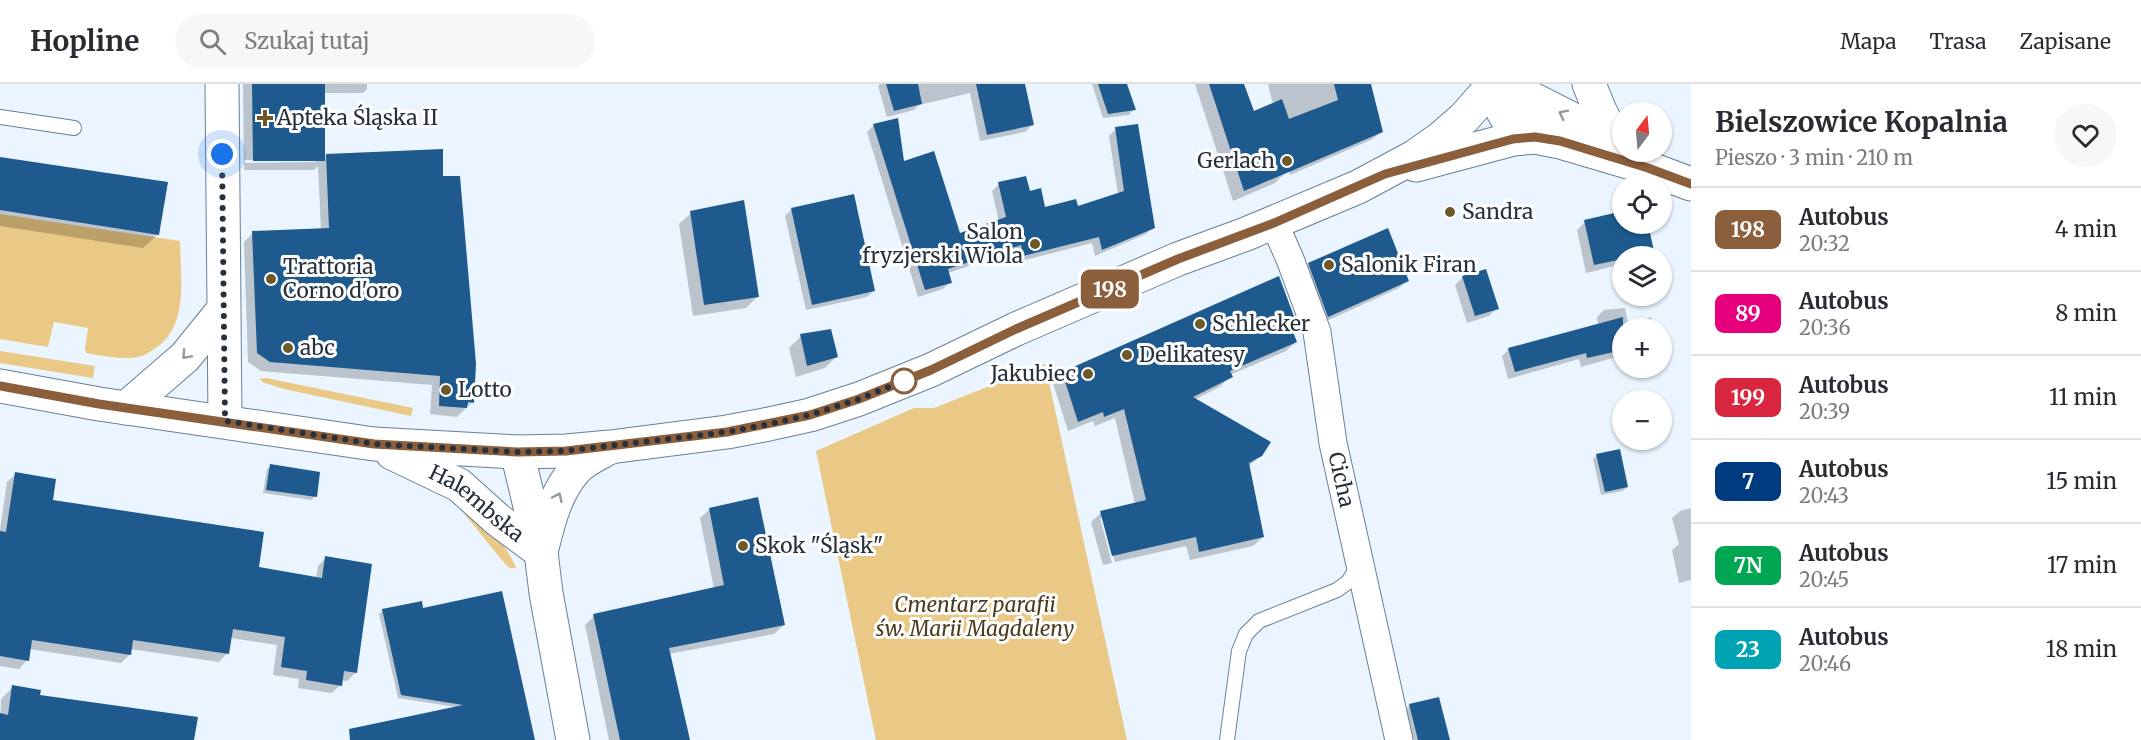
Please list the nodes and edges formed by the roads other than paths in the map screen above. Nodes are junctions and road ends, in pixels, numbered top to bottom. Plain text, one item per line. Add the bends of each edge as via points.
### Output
1 (222, 84) edge
2 (1495, 84) edge
3 (1503, 84) edge
4 (1590, 84) edge
5 (0, 117) edge
6 (74, 128) dead end
7 (1612, 128) edge
8 (1535, 137) junction
9 (1612, 143) edge
10 (1612, 149) edge
11 (1648, 162) edge
12 (1385, 174) junction
13 (1691, 184) edge
14 (1274, 223) junction
15 (223, 310) junction
16 (0, 386) edge
17 (126, 408) junction
18 (225, 421) junction
19 (374, 444) junction
20 (610, 447) junction
21 (517, 452) junction
22 (541, 552) junction
23 (1360, 561) junction
24 (573, 740) edge
25 (1227, 740) edge
26 (1399, 740) edge

1 - 15 street
2 - 8 street via 1498,104 1505,116
2 - 12 street via 1441,138
9 -> 3 street
4 - 7 street via 1600,111
5 - 6 lane
8 - 10 street
8 - 12 street via 1513,139
11 - 13 street
12 - 14 street
14 - 20 street via 1178,259 859,399 769,424
14 - 23 street, Cicha via 1317,332 1333,443
15 -> 17 street via 185,357
15 - 18 street
16 - 17 street
17 - 18 street
18 - 19 street
19 - 21 street
19 - 22 street, Halembska via 459,485
20 - 21 street
22 -> 20 street, Halembska via 562,487 577,468
21 - 22 street, Halembska
22 - 24 street, Halembska
23 - 25 lane via 1355,574 1337,590 1259,621 1246,634 1239,651
23 - 26 street, Cicha

